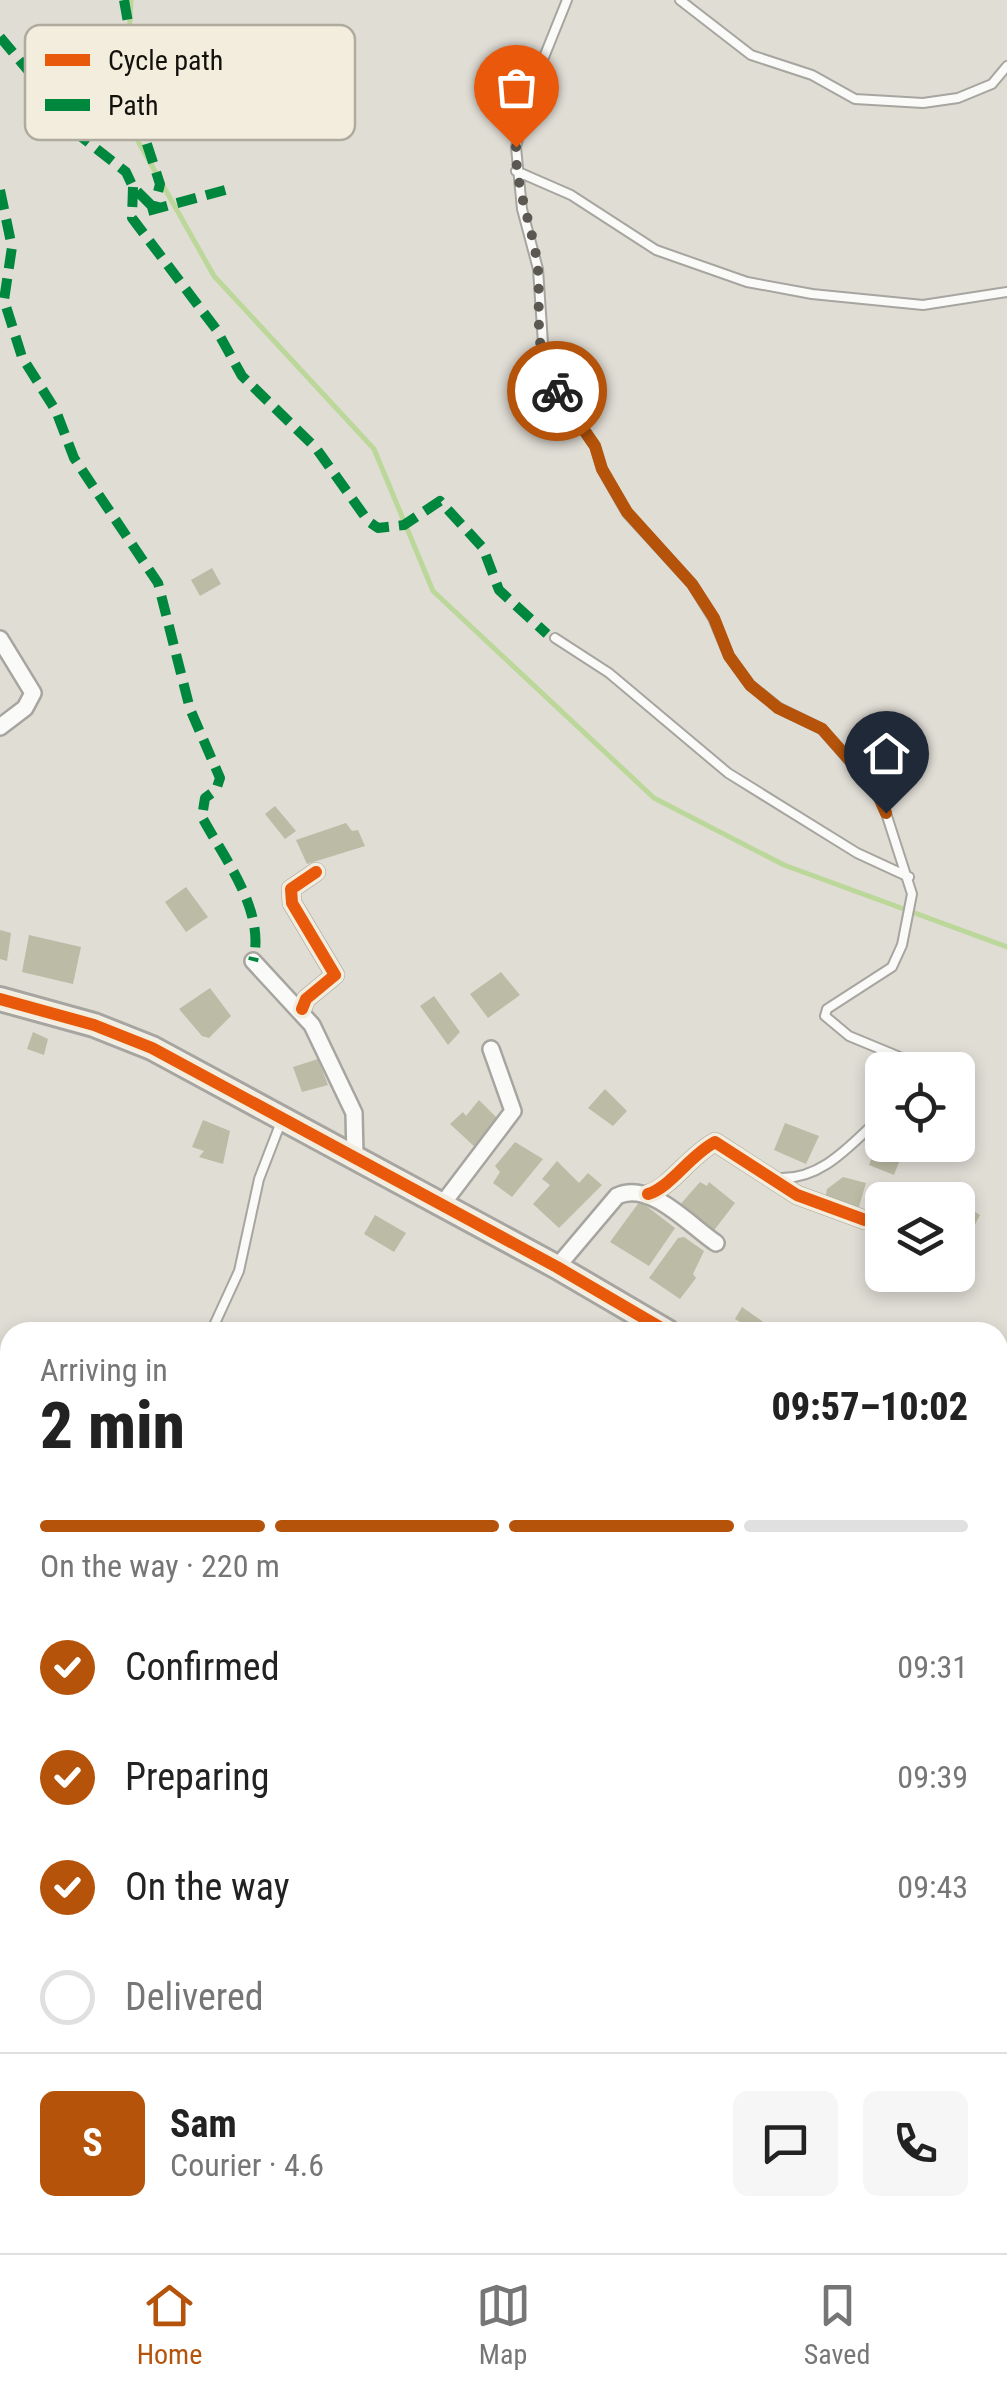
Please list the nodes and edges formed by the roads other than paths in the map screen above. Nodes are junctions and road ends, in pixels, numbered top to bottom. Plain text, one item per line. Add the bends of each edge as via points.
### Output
1 (567, 0) edge
2 (680, 0) edge
3 (1007, 66) edge
4 (516, 171) junction
5 (1007, 292) edge
6 (556, 638) dead end
7 (0, 639) edge
8 (0, 727) edge
9 (316, 872) dead end
10 (910, 877) junction
11 (253, 961) dead end
12 (0, 999) edge
13 (302, 1009) junction
14 (490, 1049) dead end
15 (888, 1052) edge
16 (283, 1118) junction
17 (865, 1131) edge
18 (354, 1156) junction
19 (774, 1177) junction
20 (648, 1194) junction
21 (441, 1206) junction
22 (865, 1220) dead end
23 (716, 1242) dead end
24 (557, 1267) junction
25 (216, 1322) edge
26 (651, 1322) edge

1 - 4 lane via 528,97
2 - 3 lane via 751,55 812,75 854,99 958,98 992,84
4 - 5 lane via 571,195 656,250 746,282 923,305
4 - 10 lane via 538,270 545,373 595,446 627,512 692,584 750,685 778,708 822,729 876,790
6 - 10 lane via 609,672 728,773 857,853
7 - 8 street via 33,692 25,708
9 - 13 street via 291,890 292,903 334,974
10 - 15 lane via 910,917 892,967 826,1009 825,1016 849,1036
11 - 13 street
12 - 16 street via 152,1048
13 - 18 street via 354,1113
14 - 21 street via 513,1111
16 - 18 street
16 - 25 lane via 259,1179 239,1272
17 - 19 lane via 825,1166 794,1178
18 - 21 street
19 - 20 street via 715,1142
19 - 22 street via 797,1195
20 - 23 street
20 - 24 street via 617,1196
21 - 24 street
24 - 26 street

